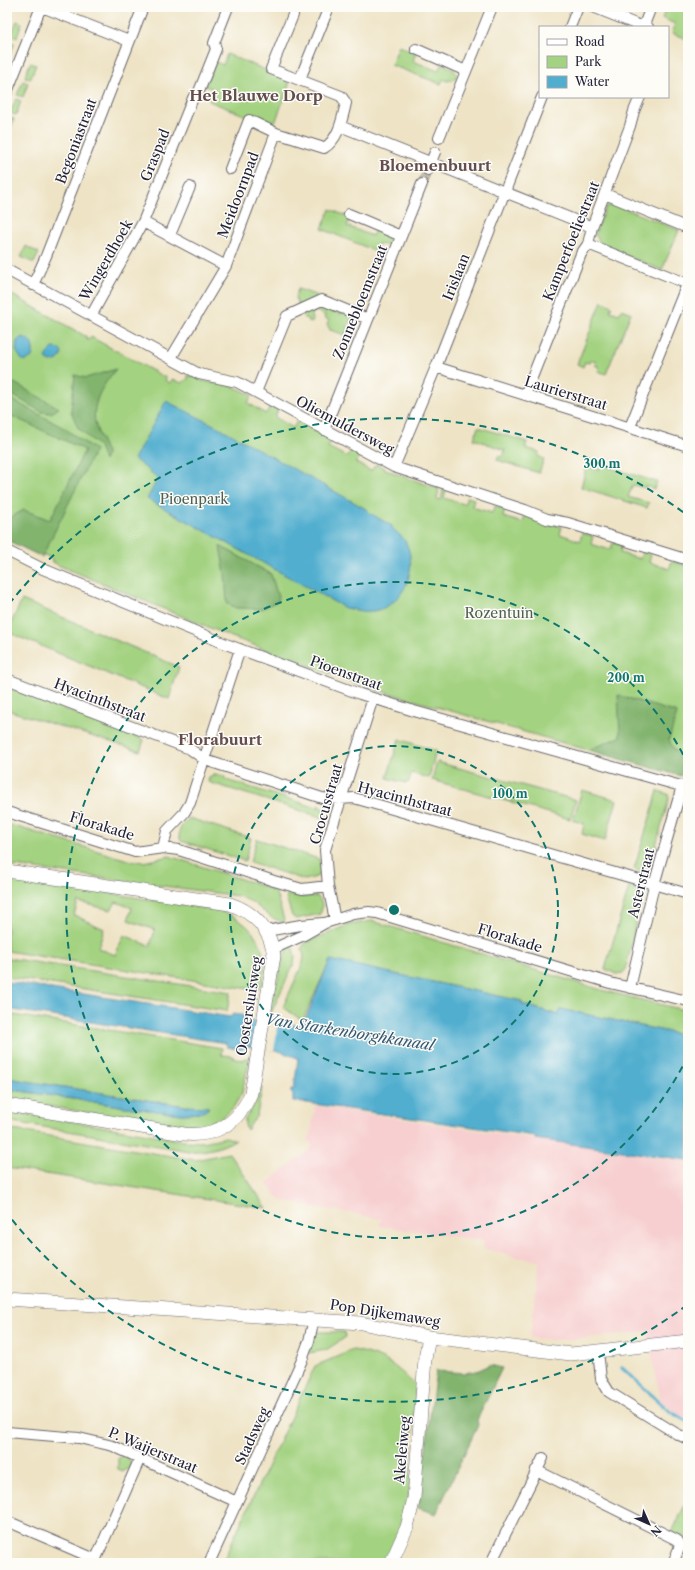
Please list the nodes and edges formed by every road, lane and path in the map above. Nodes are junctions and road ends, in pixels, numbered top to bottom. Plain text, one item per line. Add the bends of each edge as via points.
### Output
1 (41, 7) edge
2 (143, 7) edge
3 (228, 7) edge
4 (329, 7) edge
5 (492, 7) edge
6 (578, 7) edge
7 (593, 7) edge
8 (651, 7) edge
9 (293, 15) dead end
10 (570, 26) edge
11 (646, 26) edge
12 (129, 41) junction
13 (416, 49) dead end
14 (466, 71) junction
15 (300, 79) junction
16 (7, 92) edge
17 (542, 98) edge
18 (640, 98) edge
19 (340, 126) junction
20 (276, 133) junction
21 (439, 138) dead end
22 (435, 152) dead end
23 (430, 167) junction
24 (230, 169) dead end
25 (422, 184) tunnel mouth
26 (190, 187) dead end
27 (505, 191) junction
28 (605, 194) junction
29 (349, 214) dead end
30 (688, 221) edge
31 (143, 222) junction
32 (592, 227) junction
33 (170, 235) junction
34 (401, 236) junction
35 (588, 244) junction
36 (226, 266) junction
37 (7, 270) edge
38 (688, 284) edge
39 (33, 285) junction
40 (91, 316) junction
41 (368, 319) junction
42 (171, 358) junction
43 (436, 367) junction
44 (256, 392) junction
45 (525, 395) junction
46 (630, 427) junction
47 (324, 430) junction
48 (688, 446) edge
49 (394, 467) junction
50 (7, 551) edge
51 (688, 560) edge
52 (240, 649) junction
53 (7, 679) edge
54 (373, 698) junction
55 (205, 760) junction
56 (685, 787) edge
57 (340, 799) junction
58 (7, 812) edge
59 (163, 848) junction
60 (7, 871) edge
61 (654, 884) junction
62 (328, 886) junction
63 (688, 894) edge
64 (330, 922) junction
65 (266, 931) junction
66 (273, 949) junction
67 (630, 988) junction
68 (688, 1001) edge
69 (7, 1105) edge
70 (7, 1300) edge
71 (314, 1319) junction
72 (428, 1336) junction
73 (688, 1342) edge
74 (598, 1351) junction
75 (7, 1432) edge
76 (688, 1438) edge
77 (140, 1458) junction
78 (543, 1458) dead end
79 (536, 1470) junction
80 (237, 1502) junction
81 (7, 1521) edge
82 (94, 1561) edge
83 (209, 1563) edge
84 (391, 1563) edge
85 (491, 1563) edge
86 (673, 1563) edge

1 - 12 street
1 - 16 street
2 - 12 street, Begoniastraat
3 - 31 street, Graspad via 214,43 216,49 198,94 193,98
4 - 15 street
5 - 14 street
6 - 10 street
7 - 11 street
8 - 11 street
9 - 15 street via 271,69
12 - 39 street, Begoniastraat
13 - 14 street
14 - 21 street
15 - 19 street via 341,96 346,103
17 - 27 street, Irislaan
18 - 28 street, Kamperfoeliestraat
19 - 20 street via 331,144 324,148
19 - 23 street
20 - 24 street via 249,120
20 - 36 street, Meidoornpad
22 - 23 street
23 - 27 street
25 - 34 street, Zonnebloemstraat
26 - 33 street
27 - 32 street
27 - 43 street, Irislaan
28 - 30 street via 683,226
28 - 32 street, Kamperfoeliestraat
29 - 34 street
31 - 33 street, Wingerdhoek
31 - 40 street, Wingerdhoek
32 - 35 street, Kamperfoeliestraat
33 - 36 street, Wingerdhoek
34 - 41 street, Zonnebloemstraat
35 - 38 street
35 - 45 street, Kamperfoeliestraat via 581,254
36 - 42 street
37 - 39 street, Oliemuldersweg
38 - 46 street
39 - 40 street, Oliemuldersweg
40 - 42 street, Oliemuldersweg
41 - 44 street via 322,300 287,316
41 - 47 street, Zonnebloemstraat
42 - 44 street, Oliemuldersweg via 199,374 237,382
43 - 45 street, Laurierstraat
43 - 49 street, Irislaan
44 - 47 street, Oliemuldersweg
45 - 46 street, Laurierstraat
46 - 48 street, Laurierstraat
47 - 49 street, Oliemuldersweg
49 - 51 street, Oliemuldersweg via 547,519 568,523
50 - 52 street, Pioenstraat via 43,569
52 - 54 street, Pioenstraat
52 - 55 street
53 - 55 street, Hyacinthstraat via 190,749
54 - 56 street, Pioenstraat
54 - 57 street, Crocusstraat
55 - 57 street, Hyacinthstraat via 322,798
55 - 59 street via 190,803 167,831
56 - 61 street, Asterstraat
57 - 61 street, Hyacinthstraat via 354,798
57 - 62 street, Crocusstraat via 325,850
58 - 59 street, Florakade via 135,852
59 - 62 street, Florakade via 179,850 302,889
60 - 65 street, Oostersluisweg via 230,904 246,910
61 - 63 street, Hyacinthstraat
61 - 67 street, Asterstraat
62 - 64 street, Crocusstraat
64 - 65 street, Florakade
64 - 66 street, Florakade
64 - 67 street, Florakade via 353,914 376,913
65 - 66 street, Oostersluisweg
66 - 69 street, Oostersluisweg via 273,964 251,1093 243,1110 226,1126 203,1134 184,1134
67 - 68 street, Florakade
70 - 71 street, Pop Dijkemaweg
71 - 72 street, Pop Dijkemaweg via 361,1323
71 - 80 street, Stadsweg via 302,1360
72 - 74 street, Pop Dijkemaweg via 571,1354
72 - 84 street, Akeleiweg via 414,1498 407,1527
73 - 74 street, Pop Dijkemaweg
74 - 76 street via 601,1379 609,1392 677,1434
75 - 77 street, P. Waijerstraat via 85,1440 113,1446
77 - 80 street, P. Waijerstraat
77 - 82 street
78 - 79 street
79 - 85 street
79 - 86 street via 678,1541 680,1546
80 - 83 street, Stadsweg
81 - 82 street

